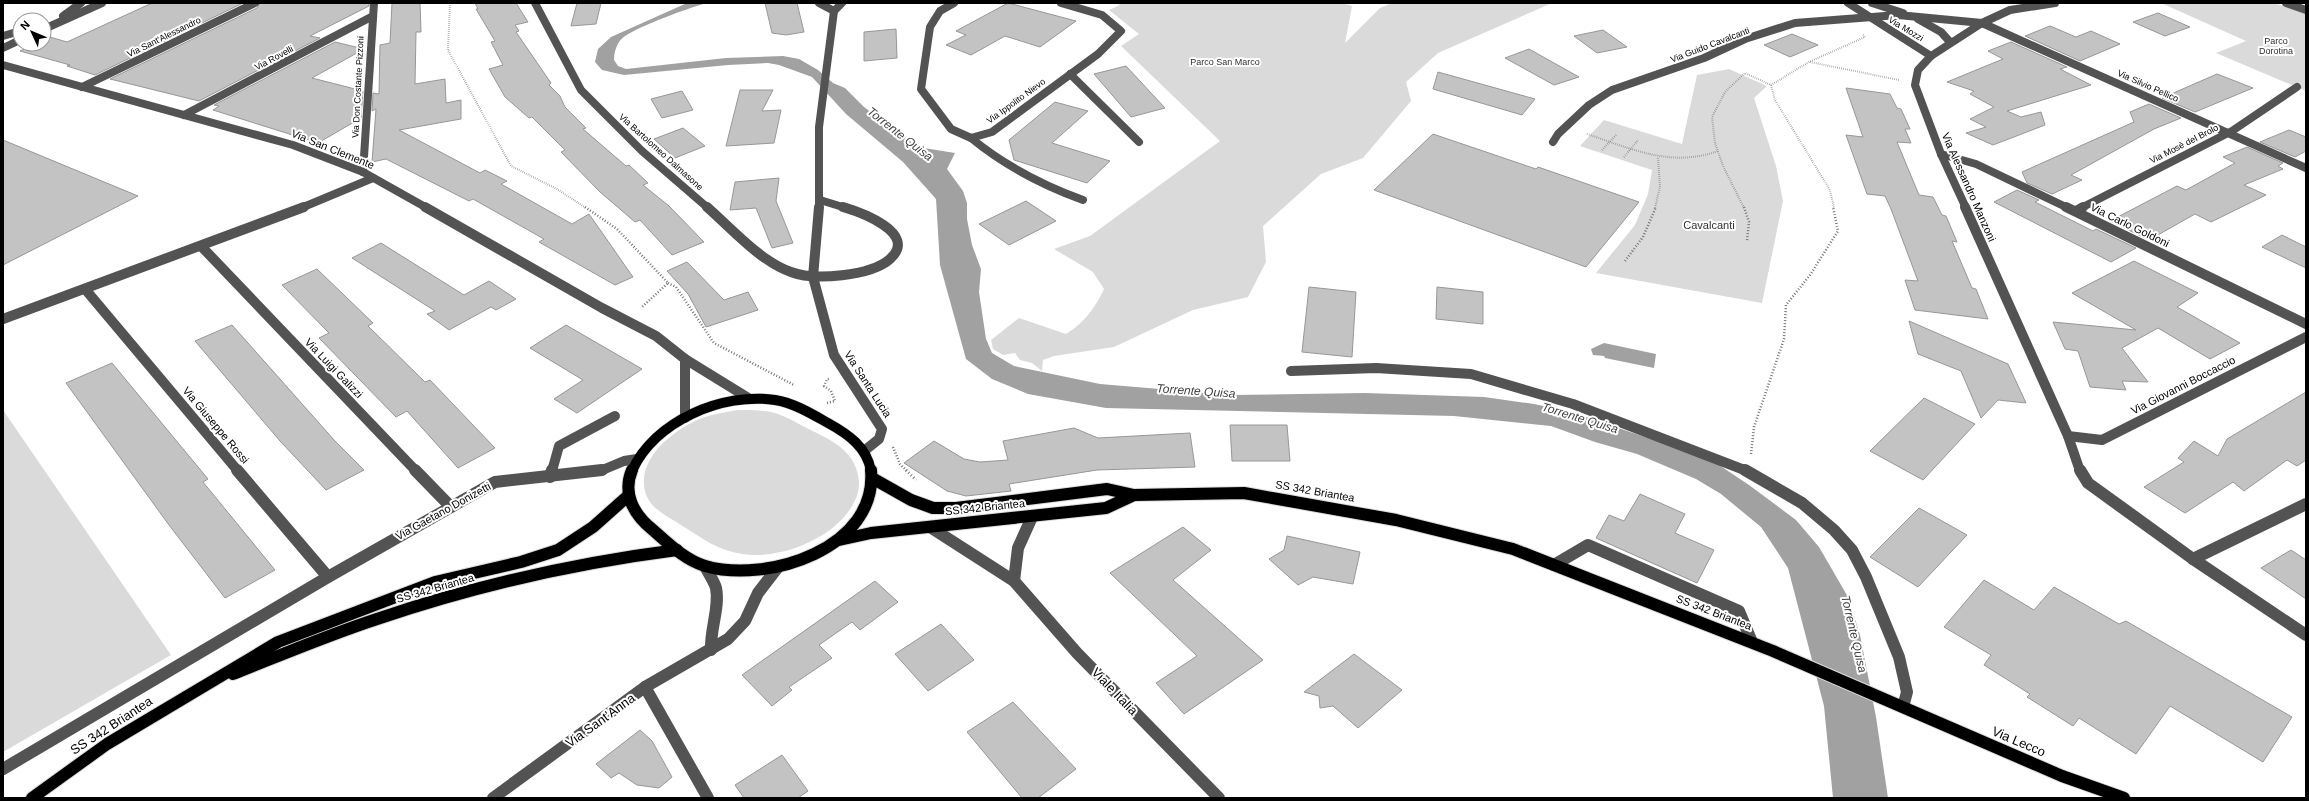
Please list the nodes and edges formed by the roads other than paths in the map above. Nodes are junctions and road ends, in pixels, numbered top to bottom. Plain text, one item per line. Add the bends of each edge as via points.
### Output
1 (81, 3) edge
2 (102, 3) edge
3 (255, 3) edge
4 (374, 3) edge
5 (534, 3) edge
6 (819, 3) edge
7 (842, 3) edge
8 (954, 3) edge
9 (1061, 3) edge
10 (1848, 3) edge
11 (1872, 3) edge
12 (2055, 3) edge
13 (2286, 3) edge
14 (89, 9) junction
15 (2306, 10) edge
16 (834, 11) junction
17 (1911, 15) junction
18 (62, 16) junction
19 (372, 16) junction
20 (1870, 18) junction
21 (52, 20) edge
22 (1982, 23) junction
23 (52, 25) edge
24 (1950, 42) junction
25 (1931, 56) junction
26 (3, 65) edge
27 (1070, 74) junction
28 (82, 87) junction
29 (2297, 87) dead end
30 (184, 115) junction
31 (2227, 133) junction
32 (971, 138) junction
33 (1139, 142) dead end
34 (1553, 142) dead end
35 (1941, 154) junction
36 (2306, 168) edge
37 (363, 172) junction
38 (373, 178) junction
39 (820, 200) junction
40 (1083, 200) dead end
41 (2076, 211) junction
42 (201, 246) junction
43 (813, 277) junction
44 (85, 289) junction
45 (3, 319) edge
46 (2306, 324) edge
47 (2306, 337) edge
48 (685, 359) junction
49 (1291, 371) dead end
50 (750, 399) junction
51 (614, 416) dead end
52 (685, 418) junction
53 (2068, 436) junction
54 (864, 451) junction
55 (637, 459) junction
56 (550, 477) junction
57 (872, 478) junction
58 (1134, 494) junction
59 (629, 495) junction
60 (2306, 504) edge
61 (450, 506) junction
62 (1032, 517) junction
63 (930, 527) junction
64 (836, 541) junction
65 (676, 550) junction
66 (2193, 559) junction
67 (1554, 565) junction
68 (705, 566) junction
69 (778, 566) junction
70 (328, 577) junction
71 (1014, 581) junction
72 (2306, 635) edge
73 (1752, 642) junction
74 (712, 650) junction
75 (209, 683) junction
76 (645, 687) junction
77 (1903, 707) junction
78 (3, 769) edge
79 (32, 798) edge
80 (493, 798) edge
81 (708, 798) edge
82 (1219, 798) edge
83 (2124, 798) edge

1 - 18 street
2 - 14 street
3 - 28 street, Via Sant'Alessandro
4 - 19 street, Via Don Costante Pizzoni
5 - 43 street, Via Bartolomeo Dalmasone via 581,90 642,151 774,264 797,276
6 - 16 street
7 - 16 street
8 - 32 street via 940,11 930,26 921,89 951,129 961,136
9 - 27 street, Via Ippolito Nievo via 1102,14 1114,22 1121,31 1098,54
10 - 20 street, Via Mozzi
11 - 17 street, Via Mozzi
12 - 22 street via 2010,10
13 - 15 street
14 - 18 street
14 - 23 street
16 - 39 street, Via Santa Lucia via 819,127
17 - 20 street, Via Mozzi
17 - 22 street, Via Mozzi
17 - 24 street, Via Mozzi via 1941,32
18 - 21 street
19 - 30 street, Via Rovelli
19 - 37 street, Via Don Costante Pizzoni
20 - 25 street, Via Mozzi
20 - 34 street, Via Guido Cavalcanti via 1795,23 1745,39 1704,58 1612,90 1589,105
22 - 24 street
22 - 31 street, Via Silvio Pellico
24 - 25 street
25 - 35 street, Via Alessandro Manzoni via 1918,70 1915,85
26 - 28 street, Via San Clemente
27 - 32 street, Via Ippolito Nievo via 992,132
27 - 33 street
28 - 30 street, Via San Clemente
29 - 31 street, Via Mosè del Brolo
30 - 37 street, Via San Clemente via 293,145
31 - 36 street, Via Silvio Pellico
31 - 41 street, Via Mosè del Brolo
32 - 40 street via 1013,170
35 - 41 street, Via Carlo Goldoni via 1976,164
35 - 53 street, Via Alessandro Manzoni
37 - 38 street, Via San Clemente
38 - 42 street via 281,217
38 - 48 street, Via San Clemente via 656,336
39 - 43 street, Via Santa Lucia
39 - 43 street via 877,221 889,229 897,244 889,260 878,266 849,273
41 - 46 street, Via Carlo Goldoni
42 - 44 street
42 - 61 street, Via Luigi Galizzi
43 - 54 street, Via Santa Lucia via 834,355 882,430 878,439
44 - 45 street
44 - 70 street, Via Giuseppe Rossi
47 - 53 street, Via Giovanni Boccaccio via 2102,440
48 - 50 street, Via San Clemente
48 - 52 street
49 - 77 street via 1376,368 1471,374 1573,404 1748,471 1802,503 1834,530 1852,550 1899,657 1907,692
50 - 52 main road via 722,404
50 - 54 main road via 778,401 796,406 855,440
51 - 56 street via 559,446
52 - 55 main road via 652,441
53 - 66 street, Via Alessandro Manzoni via 2082,475 2088,483
54 - 57 main road via 870,464
55 - 56 street, Via Gaetano Donizetti via 624,461 599,471
55 - 59 main road
56 - 61 street, Via Gaetano Donizetti via 495,482
57 - 58 main road, SS 342 Briantea via 911,500 933,508 956,508 1107,489
57 - 64 main road via 869,505 859,520
58 - 62 main road, SS 342 Briantea via 1106,508
58 - 67 main road, SS 342 Briantea via 1244,493 1396,520 1512,549
59 - 65 main road via 633,509 641,521
59 - 75 main road, SS 342 Briantea via 593,527 558,550 521,562 435,582 355,611 278,642
60 - 66 street
61 - 70 street, Via Gaetano Donizetti
62 - 63 main road, SS 342 Briantea
62 - 71 street via 1020,537
63 - 64 main road, SS 342 Briantea via 871,533
63 - 71 street, Viale Italia
64 - 69 main road via 805,558
65 - 68 main road
65 - 75 main road, SS 342 Briantea via 621,556 423,604 325,638
66 - 72 street, Via Alessandro Manzoni
67 - 73 main road, SS 342 Briantea
67 - 73 street via 1588,545 1739,611
68 - 69 main road via 740,571
68 - 74 street via 716,588 716,609 710,635
69 - 74 street, Via Sant'Anna via 758,593 745,621 728,639
70 - 78 street, Via Gaetano Donizetti
71 - 82 street, Viale Italia via 1077,653
73 - 77 main road, SS 342 Briantea
74 - 76 street, Via Sant'Anna
75 - 79 main road, SS 342 Briantea via 108,744
76 - 80 street, Via Sant'Anna
76 - 81 street
77 - 83 main road, Via Lecco via 2062,776

